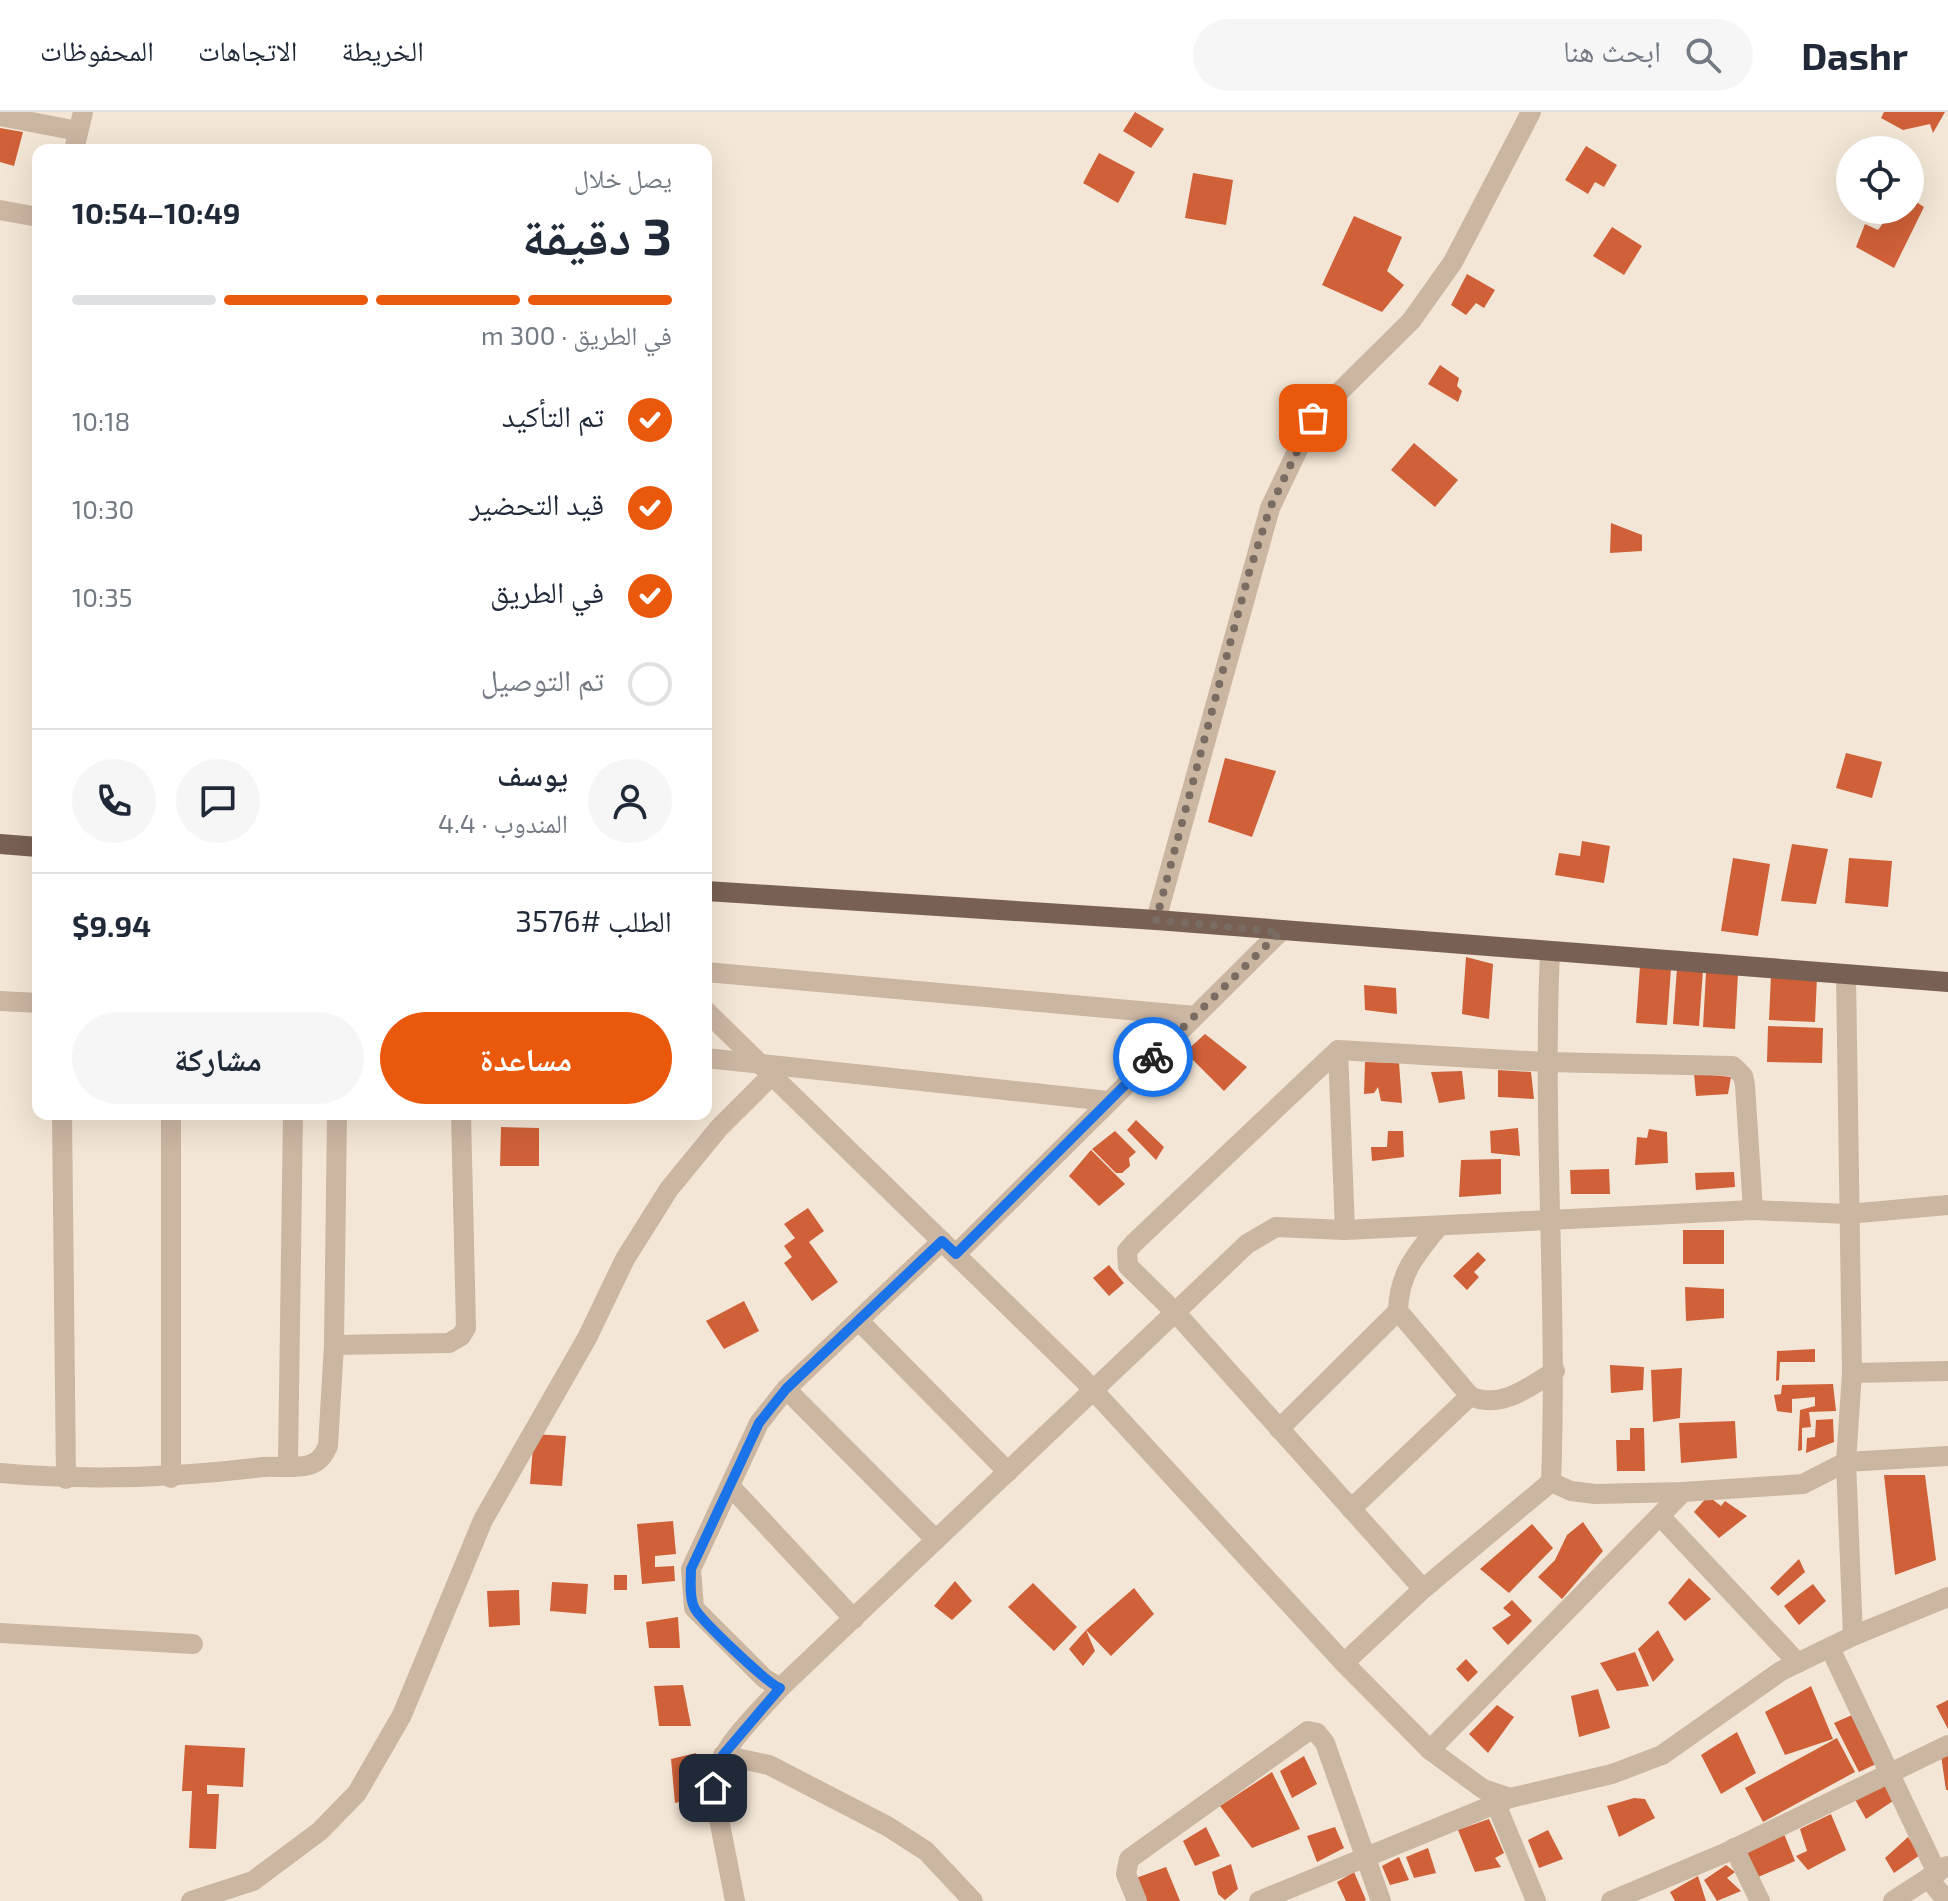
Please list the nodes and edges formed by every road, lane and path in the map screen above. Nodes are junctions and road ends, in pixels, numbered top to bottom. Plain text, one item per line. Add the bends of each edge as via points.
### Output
1 (1531, 112) edge
2 (0, 116) edge
3 (78, 131) edge
4 (0, 210) edge
5 (32, 216) edge
6 (0, 844) edge
7 (32, 847) edge
8 (712, 891) edge
9 (1156, 920) junction
10 (1280, 932) junction
11 (1550, 952) junction
12 (712, 973) edge
13 (1846, 976) junction
14 (1948, 982) edge
15 (0, 1001) edge
16 (32, 1003) edge
17 (1195, 1016) junction
18 (712, 1017) edge
19 (1338, 1050) junction
20 (712, 1059) edge
21 (1545, 1062) junction
22 (767, 1068) junction
23 (1108, 1101) junction
24 (62, 1120) edge
25 (171, 1120) edge
26 (293, 1120) edge
27 (337, 1120) edge
28 (461, 1120) edge
29 (1948, 1205) edge
30 (1753, 1210) junction
31 (1848, 1214) junction
32 (1551, 1221) junction
33 (1439, 1226) junction
34 (1345, 1230) junction
35 (949, 1248) junction
36 (1398, 1311) junction
37 (1176, 1313) junction
38 (860, 1322) junction
39 (334, 1345) junction
40 (1555, 1371) junction
41 (1948, 1371) edge
42 (1852, 1373) junction
43 (786, 1389) junction
44 (1093, 1391) junction
45 (1470, 1396) junction
46 (1279, 1429) junction
47 (1948, 1456) edge
48 (1846, 1462) junction
49 (288, 1464) junction
50 (1008, 1472) junction
51 (0, 1473) edge
52 (171, 1478) junction
53 (66, 1479) junction
54 (1551, 1482) junction
55 (731, 1487) junction
56 (1683, 1492) junction
57 (1351, 1509) junction
58 (1660, 1516) junction
59 (936, 1540) junction
60 (1423, 1589) junction
61 (1948, 1597) edge
62 (854, 1619) junction
63 (0, 1633) edge
64 (1853, 1636) junction
65 (193, 1644) dead end
66 (1830, 1648) junction
67 (1344, 1663) junction
68 (1798, 1663) junction
69 (780, 1688) junction
70 (1948, 1745) edge
71 (1430, 1750) junction
72 (723, 1755) junction
73 (1887, 1772) junction
74 (1503, 1801) junction
75 (1734, 1848) junction
76 (1364, 1858) junction
77 (1938, 1872) edge
78 (1656, 1892) edge
79 (1534, 1900) edge
80 (191, 1901) edge
81 (735, 1901) edge
82 (973, 1901) edge
83 (1137, 1901) edge
84 (1259, 1901) edge
85 (1381, 1901) edge
86 (1611, 1901) edge
87 (1760, 1901) edge
88 (1893, 1901) edge
89 (1947, 1901) edge

1 - 9 street via 1453,262 1411,321 1313,418 1270,508
2 - 3 street
4 - 5 street
6 - 7 main road
8 - 9 main road
9 - 10 main road
10 - 11 main road
10 - 17 street
11 - 13 main road
11 - 21 street
12 - 17 street
13 - 14 main road
13 - 31 street
15 - 16 street
17 - 23 street
18 - 22 street
19 - 21 street
19 - 34 street
19 - 37 street via 1127,1251 1128,1266
20 - 22 street
21 - 30 street via 1739,1070 1745,1085
21 - 32 street
22 - 23 street
22 - 35 street
22 - 80 street via 669,1189 625,1259 587,1338 483,1520 402,1715 357,1793 320,1831 253,1881
23 - 35 street
24 - 53 street
25 - 52 street
26 - 49 street
27 - 39 street
28 - 39 street via 466,1328 449,1343
29 - 31 street
30 - 31 street
30 - 32 street
31 - 42 street
32 - 33 street
32 - 40 street
33 - 34 street
33 - 36 street via 1404,1272
34 - 37 street via 1267,1231
35 - 38 street
35 - 44 street
36 - 45 street
36 - 46 street
37 - 44 street
37 - 46 street
38 - 43 street
38 - 50 street
39 - 49 street via 328,1446 322,1458 309,1465
40 - 45 street via 1496,1401
40 - 54 street
41 - 42 street
42 - 48 street
43 - 55 street via 759,1423
43 - 59 street
44 - 50 street
44 - 67 street
45 - 57 street
46 - 57 street
47 - 48 street
48 - 56 street via 1803,1484
48 - 64 street
49 - 52 street
50 - 59 street
51 - 53 street
52 - 53 street
54 - 56 street via 1595,1494
54 - 60 street
55 - 62 street
55 - 69 street via 691,1569 694,1608
56 - 58 street
57 - 60 street
58 - 68 street
58 - 71 street
59 - 62 street
60 - 67 street
61 - 64 street
62 - 69 street
63 - 65 street
64 - 66 street
66 - 68 street
66 - 73 street
67 - 71 street
68 - 74 street via 1662,1755 1612,1774
69 - 72 street
70 - 73 street
71 - 74 street
72 - 81 street via 713,1788
72 - 82 street via 769,1765 887,1826 926,1851
73 - 75 street
73 - 77 street
74 - 76 street
74 - 79 street
75 - 78 street
75 - 87 street
76 - 83 street via 1325,1743 1308,1731 1129,1859 1126,1874
76 - 84 street
76 - 85 street
77 - 88 street
77 - 89 street
78 - 86 street

